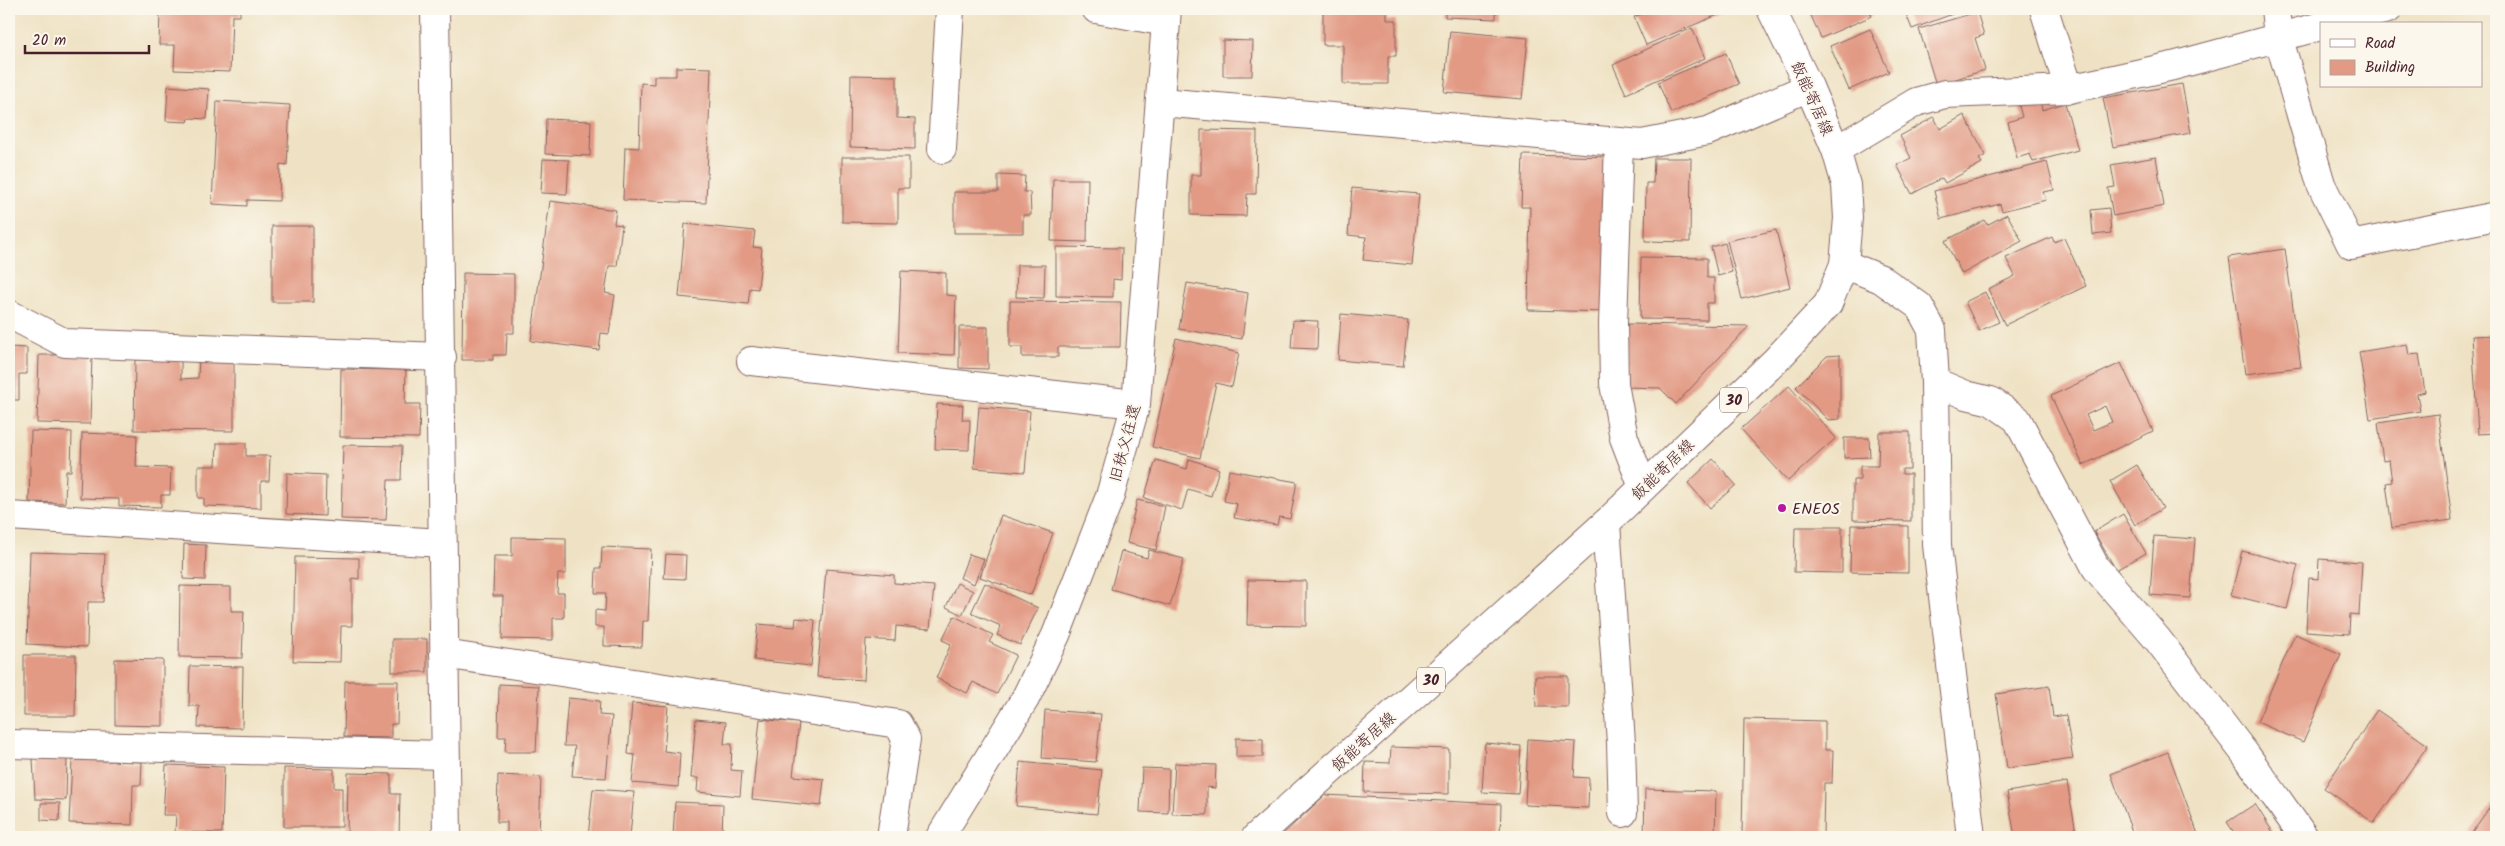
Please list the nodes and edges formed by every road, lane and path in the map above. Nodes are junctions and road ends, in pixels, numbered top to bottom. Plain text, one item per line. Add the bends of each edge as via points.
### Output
1 (436, 9) edge
2 (950, 9) edge
3 (1096, 9) edge
4 (1771, 9) edge
5 (2044, 9) edge
6 (2275, 9) edge
7 (2388, 9) edge
8 (1166, 16) edge
9 (2336, 22) edge
10 (2320, 26) edge
11 (2278, 36) junction
12 (1809, 87) junction
13 (2069, 89) junction
14 (1161, 102) junction
15 (1619, 142) junction
16 (942, 149) dead end
17 (1836, 150) junction
18 (2496, 216) edge
19 (1844, 264) junction
20 (9, 314) edge
21 (442, 357) junction
22 (751, 362) dead end
23 (1935, 382) junction
24 (1136, 404) junction
25 (1643, 487) junction
26 (9, 516) edge
27 (1606, 522) junction
28 (442, 543) junction
29 (444, 654) junction
30 (9, 744) edge
31 (445, 755) junction
32 (1623, 813) dead end
33 (447, 837) edge
34 (891, 837) edge
35 (940, 837) edge
36 (1256, 837) edge
37 (1971, 837) edge
38 (2304, 837) edge

1 - 21 street
2 - 16 street
3 - 8 street
4 - 12 street, 飯能寄居線 / 30
5 - 13 street
6 - 11 street
7 - 9 street
8 - 14 street, 旧秩父往還
10 - 11 street
11 - 13 street via 2173,66
11 - 18 street via 2321,184 2351,245
12 - 15 street via 1708,131 1642,144
12 - 17 street, 飯能寄居線 / 30
13 - 17 street via 1945,94 1916,102
14 - 15 street
14 - 24 street, 旧秩父往還
15 - 25 street via 1614,384 1624,438
17 - 19 street, 飯能寄居線 / 30 via 1846,185 1848,218
19 - 23 street via 1881,280 1919,306 1932,330
19 - 25 street, 飯能寄居線 / 30 via 1828,304 1801,334
20 - 21 street via 65,343
21 - 28 street
22 - 24 street
23 - 37 street via 1937,545
23 - 38 street via 1991,401 2017,418 2096,568 2158,640
24 - 35 street, 旧秩父往還 via 1110,496 1056,635 1025,699
25 - 27 street, 飯能寄居線 / 30
26 - 28 street
27 - 32 street via 1622,743
27 - 36 street, 飯能寄居線 / 30
28 - 29 street
29 - 31 street
29 - 34 street via 898,724 906,739
30 - 31 street
31 - 33 street

